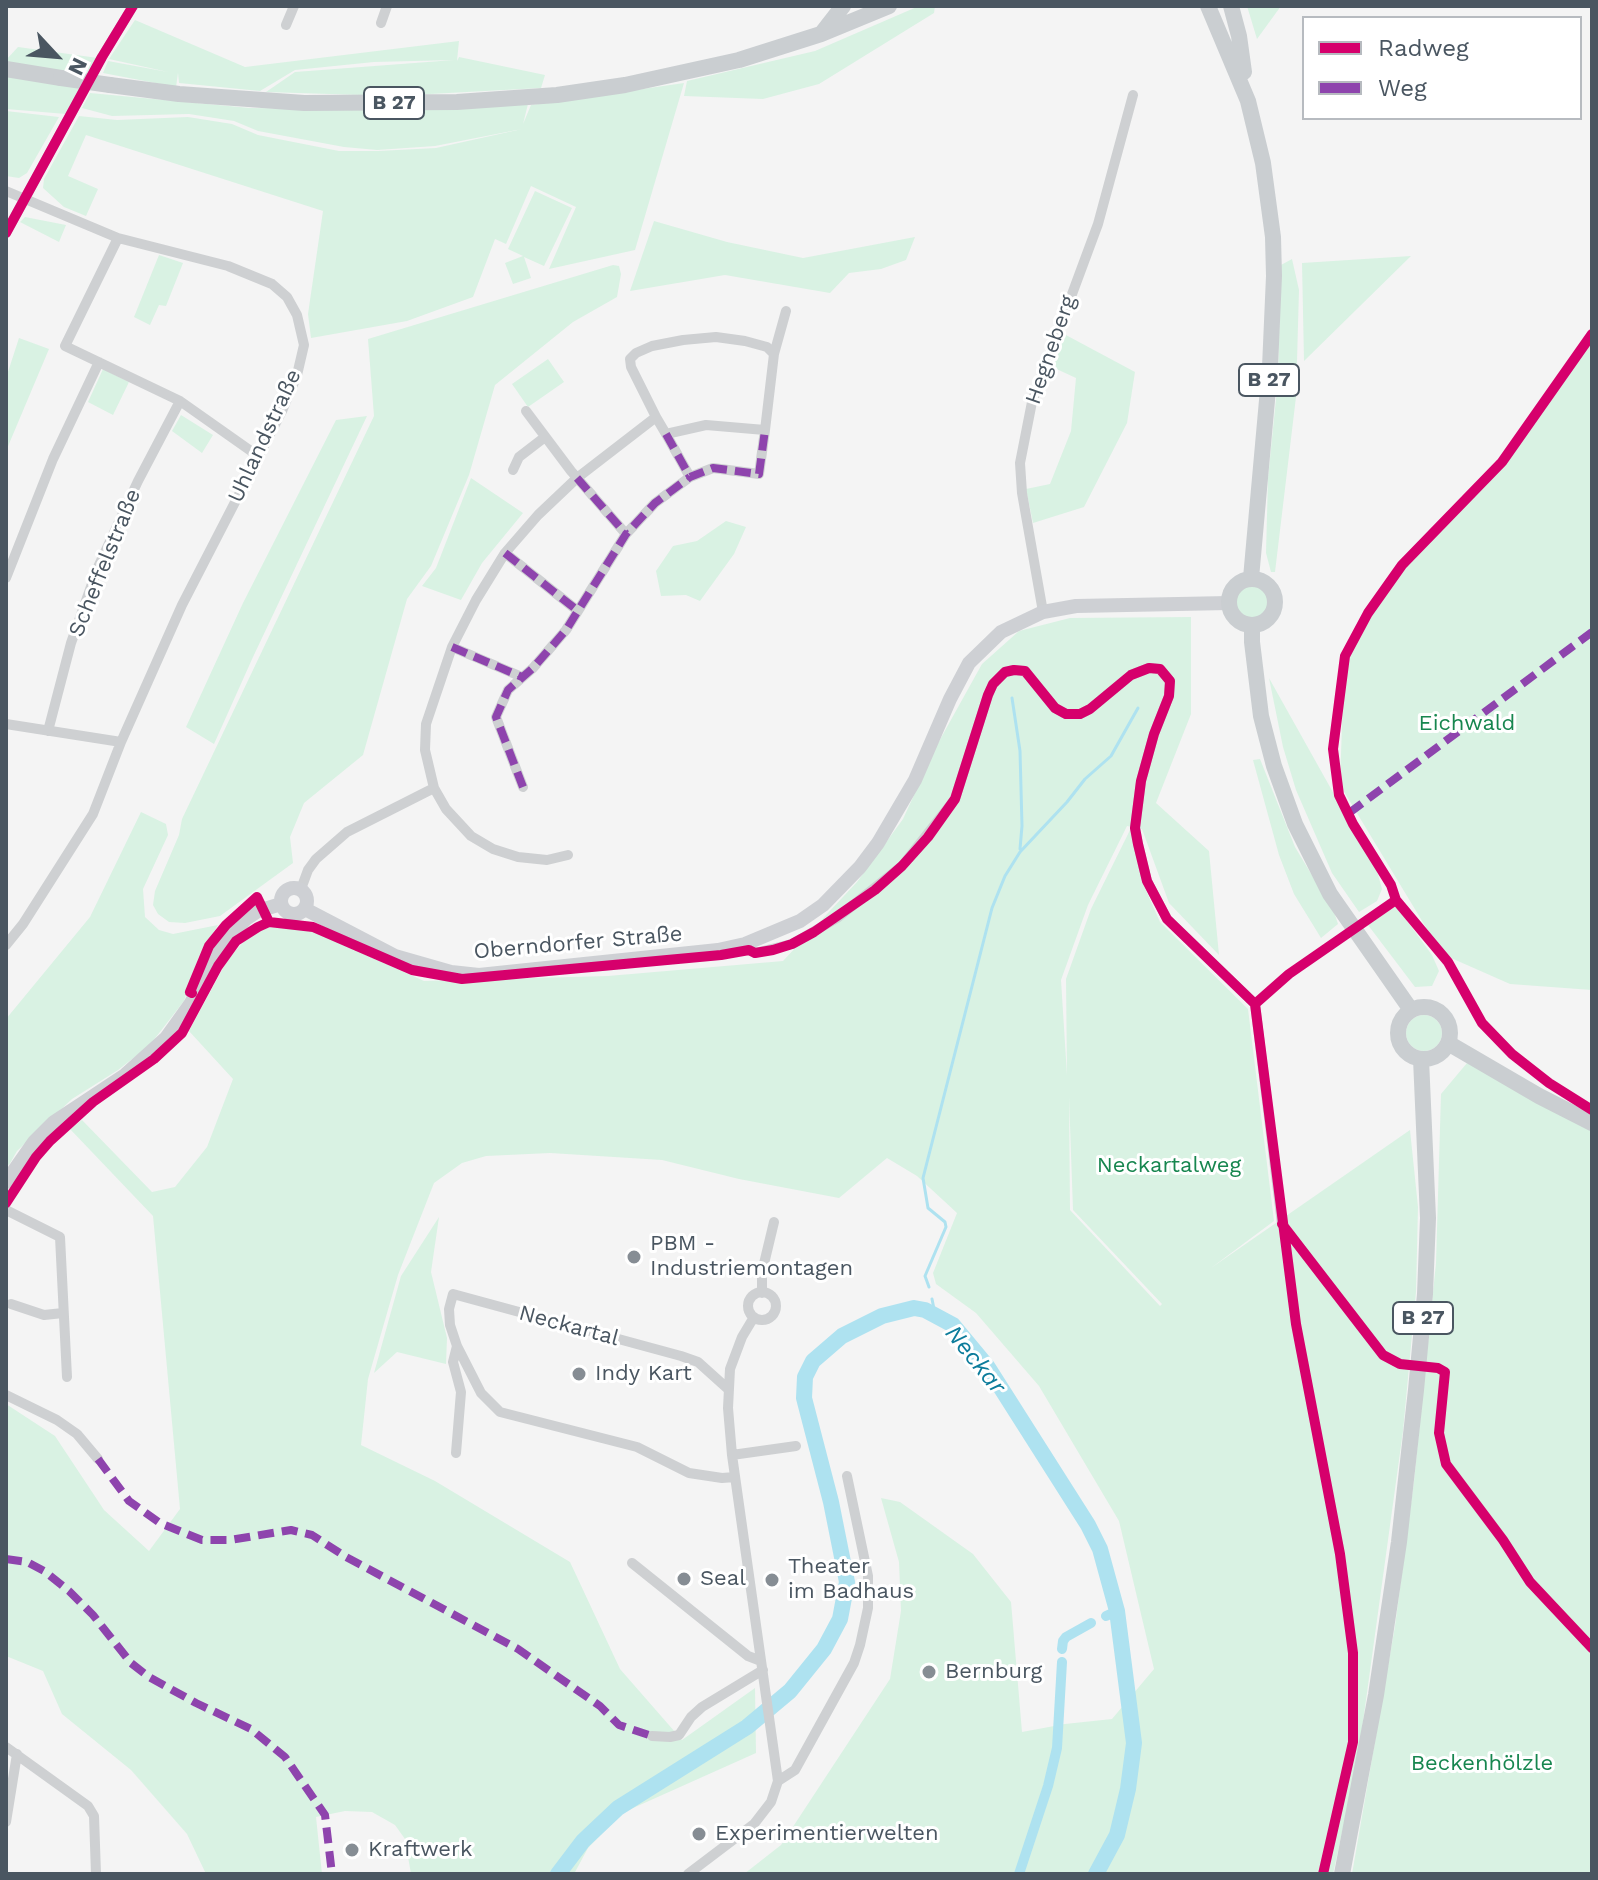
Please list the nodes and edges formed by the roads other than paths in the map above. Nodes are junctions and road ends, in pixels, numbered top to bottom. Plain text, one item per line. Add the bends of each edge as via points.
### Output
1 (133, 6) edge
2 (294, 6) edge
3 (387, 6) edge
4 (843, 6) edge
5 (889, 6) edge
6 (1197, 6) edge
7 (1208, 6) edge
8 (1231, 6) edge
9 (381, 23) dead end
10 (286, 25) dead end
11 (1220, 30) junction
12 (821, 34) junction
13 (6, 69) edge
14 (1133, 95) dead end
15 (1248, 101) junction
16 (6, 191) edge
17 (23, 197) junction
18 (6, 233) edge
19 (118, 238) junction
20 (786, 311) dead end
21 (774, 354) junction
22 (99, 362) junction
23 (180, 401) junction
24 (526, 411) dead end
25 (656, 417) junction
26 (765, 430) junction
27 (666, 434) junction
28 (545, 437) junction
29 (258, 456) junction
30 (513, 470) dead end
31 (690, 477) junction
32 (577, 478) junction
33 (626, 534) junction
34 (505, 553) junction
35 (6, 578) edge
36 (1251, 578) junction
37 (1229, 603) junction
38 (578, 611) junction
39 (1043, 612) junction
40 (1252, 625) junction
41 (452, 647) junction
42 (522, 677) junction
43 (6, 724) edge
44 (48, 731) junction
45 (121, 742) junction
46 (523, 787) dead end
47 (434, 788) junction
48 (568, 855) dead end
49 (301, 889) junction
50 (281, 904) junction
51 (305, 909) junction
52 (745, 944) junction
53 (6, 945) edge
54 (1411, 1010) junction
55 (1448, 1043) junction
56 (1421, 1059) junction
57 (1592, 1123) edge
58 (6, 1182) edge
59 (6, 1210) edge
60 (774, 1222) dead end
61 (1282, 1224) dead end
62 (762, 1293) junction
63 (11, 1304) dead end
64 (63, 1313) junction
65 (754, 1317) junction
66 (457, 1346) junction
67 (67, 1377) dead end
68 (728, 1389) junction
69 (6, 1395) edge
70 (796, 1446) dead end
71 (456, 1453) dead end
72 (732, 1455) junction
73 (98, 1459) dead end
74 (847, 1476) dead end
75 (735, 1477) junction
76 (632, 1563) dead end
77 (763, 1670) junction
78 (652, 1736) dead end
79 (6, 1747) edge
80 (17, 1754) junction
81 (778, 1781) junction
82 (6, 1822) edge
83 (96, 1874) edge
84 (688, 1874) edge
85 (1342, 1874) edge

1 - 17 street
2 - 10 street
3 - 9 street
4 - 12 main road
5 - 12 main road, B 27
6 - 11 main road, B 27
7 - 11 main road, B 27
8 - 15 main road
11 - 15 main road, B 27
12 - 13 main road, B 27, bridge via 677,75 495,100 304,103 179,94
14 - 39 street, Hegneberg via 1098,224 1032,402 1020,463
15 - 36 main road, B 27 via 1263,163 1274,276
16 - 17 street, Uhlandstraße
17 - 18 street
17 - 19 street, Uhlandstraße
19 - 22 street via 65,346
19 - 29 street, Uhlandstraße via 251,273 287,297 304,345 289,395
20 - 21 street
21 - 25 street via 767,347 716,337 636,353 631,367
21 - 26 street
22 - 23 street
22 - 35 street
23 - 29 street
23 - 44 street, Scheffelstraße via 98,567
24 - 28 street
25 - 27 street
25 - 32 street
26 - 27 street via 706,425
26 - 31 street via 759,474 713,468
27 - 31 street
28 - 30 street via 519,457
28 - 32 street
29 - 45 street, Uhlandstraße via 182,605
31 - 33 street
32 - 33 street
32 - 34 street
33 - 38 street
34 - 38 street
34 - 41 street
36 - 37 main road via 1235,586
36 - 40 main road via 1270,587 1275,601 1266,620
37 - 39 street, Oberndorfer Straße via 1076,606
37 - 40 main road via 1236,619
38 - 42 street
39 - 52 street, Oberndorfer Straße via 1001,632 969,663 915,780 860,867 800,921
40 - 54 main road via 1261,716 1295,824 1330,894
41 - 42 street
41 - 47 street via 426,724 425,750
42 - 46 street via 508,690 496,717
43 - 44 street
44 - 45 street
45 - 53 street, Uhlandstraße via 91,817
47 - 48 street via 471,836 493,849 547,860
47 - 49 street via 347,832 316,859
49 - 50 street via 288,889
49 - 51 street via 308,900
50 - 51 street, Oberndorfer Straße via 294,915
50 - 58 street via 246,919 220,947 166,1038 125,1075 54,1122
51 - 52 street, Oberndorfer Straße via 395,956 465,974
52 - 61 street via 755,953 792,944 837,918 902,866 955,799 988,695 1005,672 1025,671 1055,708 1080,714 1131,675 1160,669 1170,681 1169,696 1141,781 1138,844 1147,881 1167,919 1255,1004
54 - 55 main road via 1426,1007 1441,1013 1449,1027
54 - 56 main road via 1400,1022 1398,1038 1406,1052
55 - 56 main road via 1437,1056
55 - 57 main road
56 - 85 main road, B 27 via 1428,1218 1416,1390 1383,1649
59 - 64 street via 60,1237
60 - 62 street
62 - 65 street via 749,1302
62 - 65 street via 773,1299 774,1312 765,1319
63 - 64 street via 44,1315
64 - 67 street
65 - 68 street via 737,1349
66 - 68 street, Neckartal via 450,1325 453,1294 681,1356 698,1362
66 - 71 street, Neckartal via 453,1362 461,1392
66 - 75 street, Neckartal via 481,1393 500,1412 637,1447 689,1473
68 - 72 street
69 - 73 street via 57,1420
70 - 72 street
72 - 75 street
74 - 81 street via 868,1576 860,1645 795,1770
75 - 77 street
76 - 77 street
77 - 78 street via 702,1707 679,1735
77 - 81 street
79 - 80 street
80 - 82 street
80 - 83 street via 88,1806 94,1816
81 - 84 street via 771,1802 754,1824

